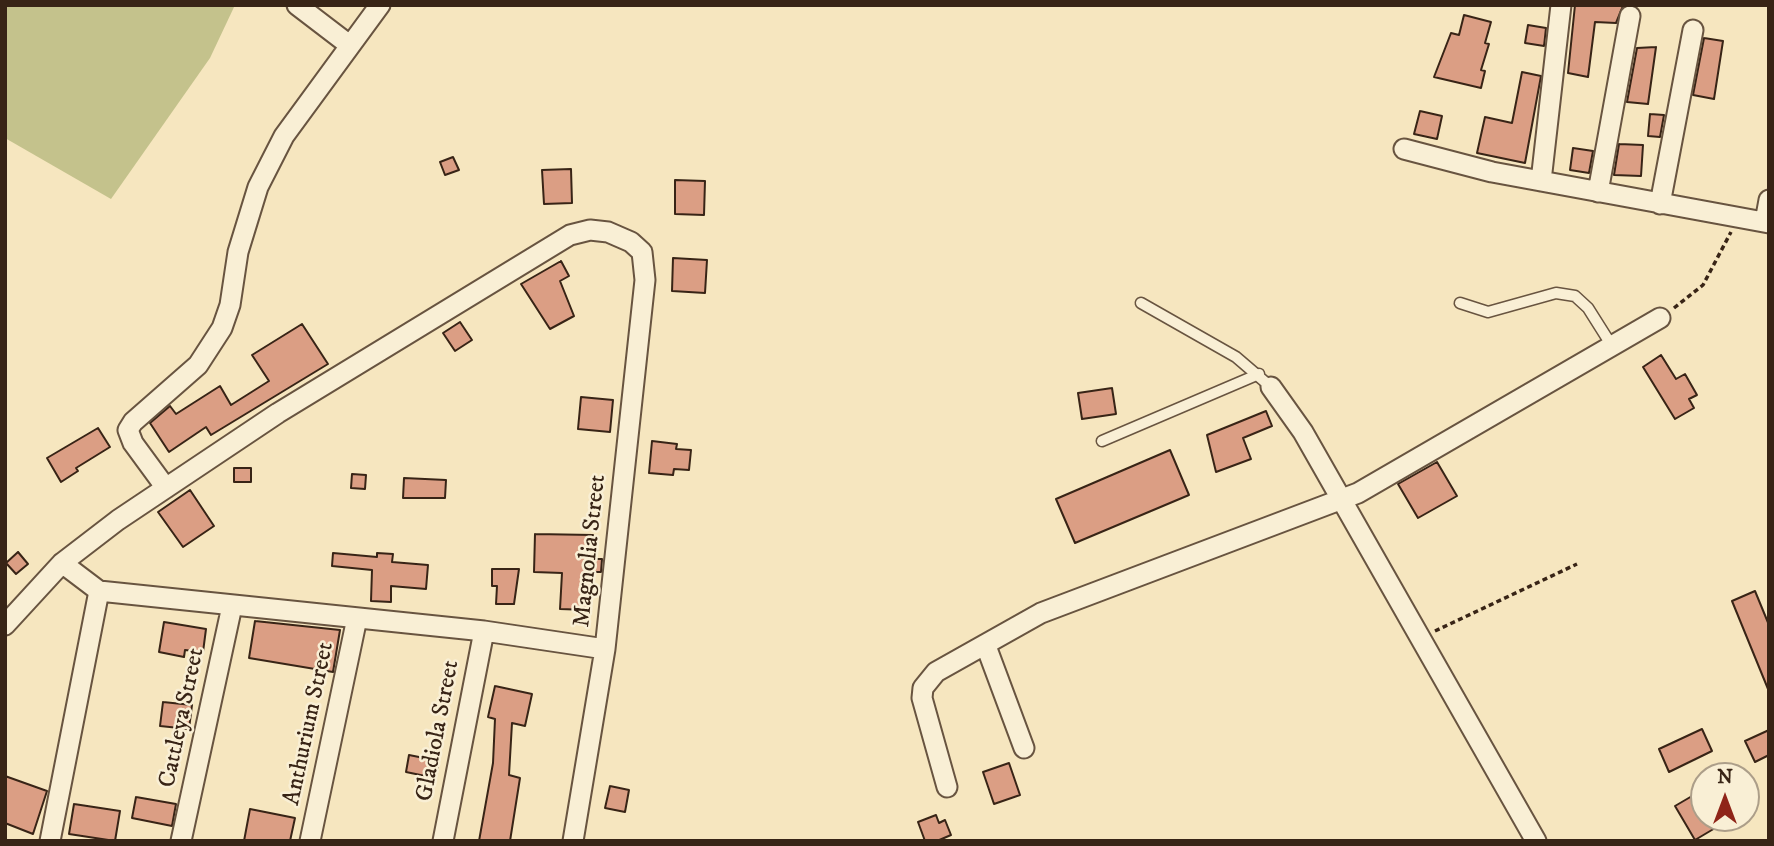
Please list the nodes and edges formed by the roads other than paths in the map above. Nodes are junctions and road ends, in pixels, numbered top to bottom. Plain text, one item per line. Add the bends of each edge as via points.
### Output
1 (297, 5) edge
2 (380, 5) edge
3 (1561, 5) edge
4 (1630, 16) dead end
5 (1693, 30) dead end
6 (348, 44) junction
7 (1404, 149) dead end
8 (1541, 181) junction
9 (1598, 192) junction
10 (1769, 200) edge
11 (1660, 204) junction
12 (1767, 223) edge
13 (1141, 303) dead end
14 (1460, 303) dead end
15 (1660, 318) road end
16 (1612, 346) junction
17 (1265, 380) junction
18 (1102, 441) dead end
19 (166, 488) junction
20 (1342, 500) junction
21 (62, 563) junction
22 (99, 591) junction
23 (232, 606) junction
24 (357, 618) junction
25 (5, 625) edge
26 (484, 631) junction
27 (986, 646) junction
28 (605, 649) junction
29 (1024, 748) dead end
30 (947, 787) dead end
31 (50, 841) edge
32 (181, 841) edge
33 (310, 841) edge
34 (443, 841) edge
35 (573, 841) edge
36 (1536, 841) edge

1 - 6 street
2 - 6 street
3 - 8 street
4 - 9 street
5 - 11 street
6 - 19 street via 284,136 258,187 222,328 198,365 128,430
7 - 8 street
8 - 9 street
9 - 11 street
10 - 12 street
11 - 12 street
13 - 17 lane via 1204,337
14 - 16 lane via 1488,312 1556,293 1575,296
15 - 16 street
16 - 20 street
17 - 18 lane
17 - 20 street via 1303,432
19 - 21 street
19 - 28 street, Magnolia Street via 278,412 570,235 608,232 631,242 642,252 645,265
20 - 27 street via 1041,613
20 - 36 street
21 - 22 street
21 - 25 street
22 - 23 street
22 - 31 street
23 - 24 street
23 - 32 street, Cattleya Street
24 - 26 street
24 - 33 street, Anthurium Street
26 - 28 street
26 - 34 street, Gladiola Street
27 - 29 street
27 - 30 street via 936,672 923,688
28 - 35 street, Magnolia Street

